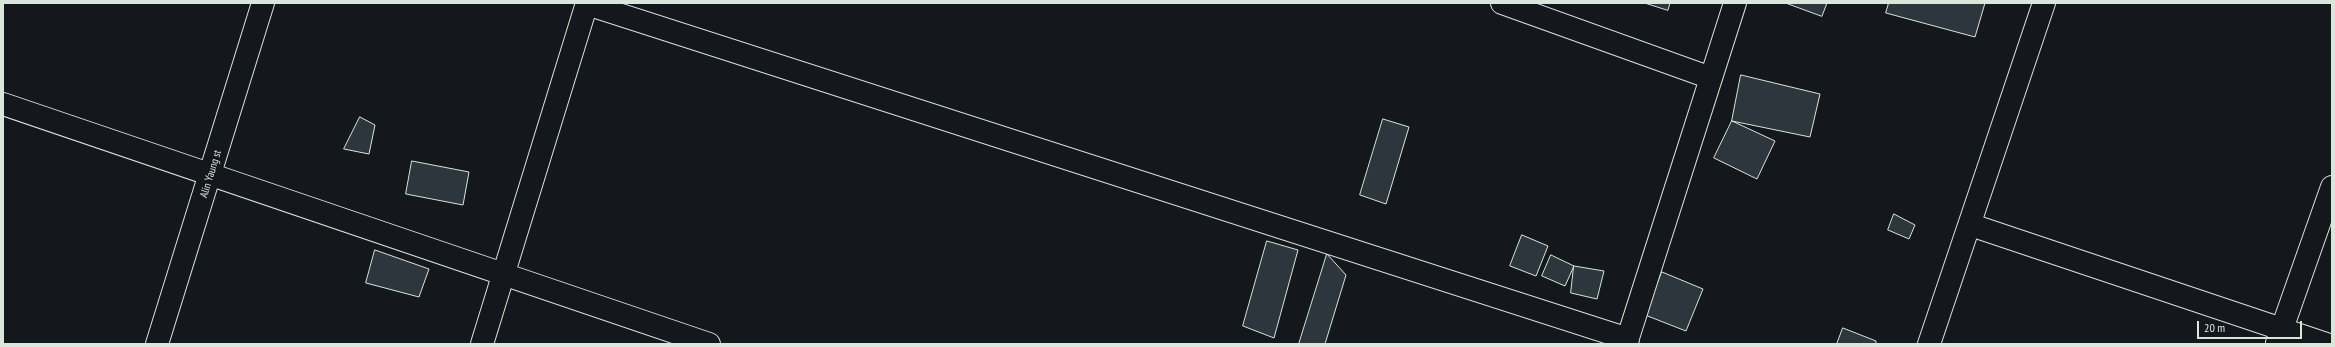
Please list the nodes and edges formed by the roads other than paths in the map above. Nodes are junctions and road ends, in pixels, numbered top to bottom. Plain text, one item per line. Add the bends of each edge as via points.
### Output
1 (263, 3) edge
2 (1502, 3) edge
3 (1736, 3) edge
4 (2044, 3) edge
5 (587, 4) edge
6 (1711, 78) junction
7 (3, 104) edge
8 (212, 174) junction
9 (2332, 187) edge
10 (1970, 225) junction
11 (504, 275) junction
12 (2279, 337) edge
13 (1627, 342) edge
14 (157, 344) edge
15 (482, 344) edge
16 (709, 344) edge
17 (1929, 344) edge
18 (2326, 344) edge

1 - 8 street, Alin Yaung st
2 - 6 street
3 - 6 street
4 - 10 street
5 - 11 street
5 - 13 street
6 - 13 street
7 - 8 street
8 - 11 street
8 - 14 street, Alin Yaung st
9 - 12 street
10 - 12 street
10 - 17 street
11 - 15 street
11 - 16 street
12 - 18 street

